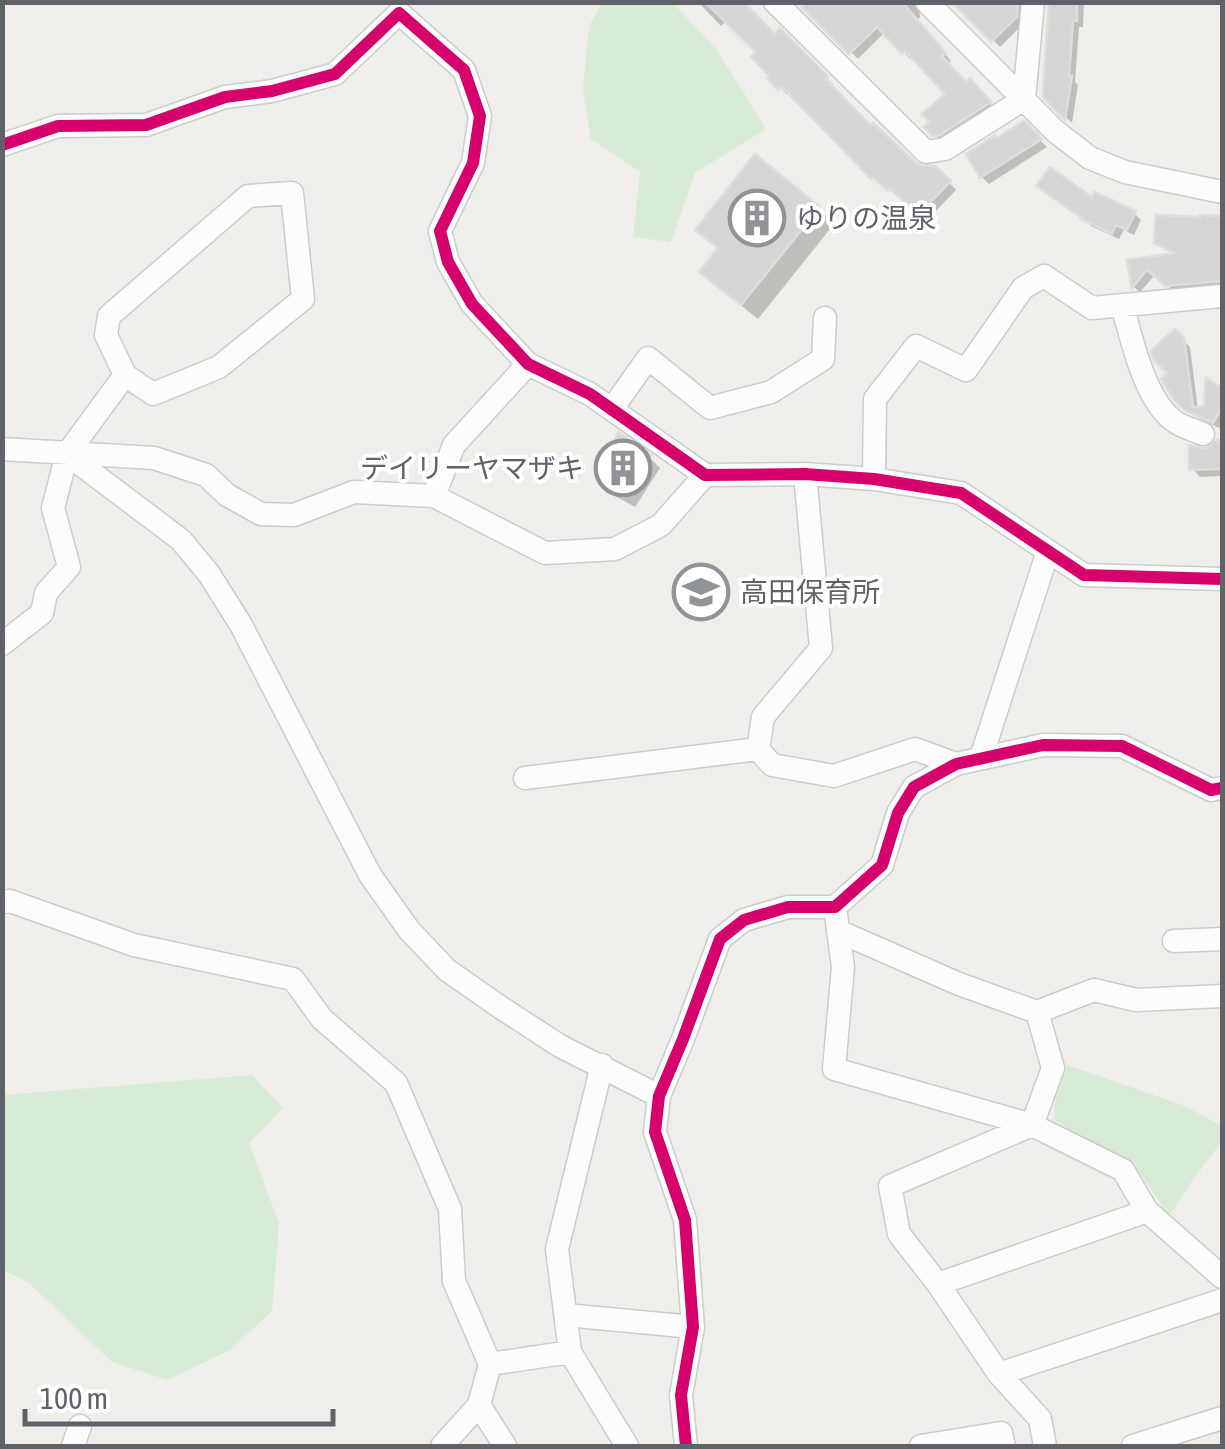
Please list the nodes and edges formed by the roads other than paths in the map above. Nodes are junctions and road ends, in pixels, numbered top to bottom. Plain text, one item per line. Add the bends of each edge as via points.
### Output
1 (775, 2) edge
2 (927, 2) edge
3 (1033, 2) edge
4 (1024, 99) junction
5 (2, 144) edge
6 (1222, 192) edge
7 (1222, 296) edge
8 (1122, 305) junction
9 (825, 318) dead end
10 (528, 364) junction
11 (125, 375) junction
12 (612, 409) junction
13 (1203, 434) dead end
14 (2, 449) edge
15 (67, 454) junction
16 (805, 474) junction
17 (705, 475) junction
18 (874, 479) junction
19 (434, 496) junction
20 (1048, 551) junction
21 (1222, 579) edge
22 (2, 644) edge
23 (758, 749) junction
24 (981, 758) junction
25 (956, 764) junction
26 (525, 778) dead end
27 (1222, 788) edge
28 (2, 902) edge
29 (836, 919) junction
30 (1222, 939) edge
31 (1174, 941) dead end
32 (1222, 996) edge
33 (1036, 1012) junction
34 (602, 1065) junction
35 (660, 1096) junction
36 (1032, 1124) junction
37 (1147, 1211) junction
38 (1222, 1277) edge
39 (938, 1284) junction
40 (1222, 1300) edge
41 (566, 1315) junction
42 (693, 1327) junction
43 (570, 1352) junction
44 (490, 1364) junction
45 (999, 1374) junction
46 (480, 1405) junction
47 (1222, 1418) edge
48 (442, 1446) edge
49 (505, 1446) edge
50 (627, 1446) edge
51 (686, 1446) edge
52 (921, 1446) edge
53 (1004, 1446) edge
54 (1044, 1446) edge
55 (1134, 1446) edge

1 - 4 street via 926,152 945,149
2 - 4 street
3 - 4 street
4 - 6 street via 1090,158 1124,172
5 - 10 street via 58,126 146,125 225,97 336,74 398,14 464,70 480,116 473,163 440,231 448,262 472,304
7 - 8 street
8 - 13 street via 1157,402 1174,421
8 - 18 street via 1092,308 1044,276 1024,288 966,370 916,346 874,400
9 - 12 street via 822,359 772,392 710,408 648,358
10 - 12 street
10 - 19 street via 454,445
11 - 11 street via 153,394 218,367 302,299 292,193 248,196 110,316 106,335
11 - 15 street
12 - 17 street
14 - 15 street
15 - 19 street via 154,458 206,474 261,514 294,515 354,492
15 - 22 street via 54,508 69,567 46,593 42,613
15 - 34 street via 181,540 209,574 370,875 409,930 448,970 560,1046
16 - 17 street
16 - 18 street
16 - 23 street via 821,648 763,717
17 - 19 street via 661,525 615,549 545,554
18 - 20 street via 961,493
20 - 21 street via 1084,575
20 - 24 street
23 - 25 street via 772,765 834,776 915,749
23 - 26 street
24 - 25 street
24 - 27 street via 1042,745 1122,746 1212,790
25 - 29 street via 914,787 882,865
28 - 44 street via 134,945 293,979 322,1018 396,1083 450,1209 454,1281
29 - 33 street via 959,984
29 - 35 street via 788,908 744,920 720,939
29 - 36 street via 843,968 834,1069
30 - 31 street
32 - 33 street via 1136,1000 1094,990
33 - 36 street via 1053,1068
34 - 35 street
34 - 41 street via 557,1249
35 - 42 street via 654,1132 685,1220
36 - 37 street via 1123,1170
36 - 39 street via 890,1186 899,1234
37 - 38 street
37 - 39 street
39 - 45 street
40 - 45 street
41 - 42 street
41 - 43 street
42 - 51 street via 681,1396
43 - 44 street
43 - 50 street
44 - 46 street
45 - 54 street via 1040,1420
46 - 48 street
46 - 49 street
47 - 55 street
52 - 53 street via 1001,1433

